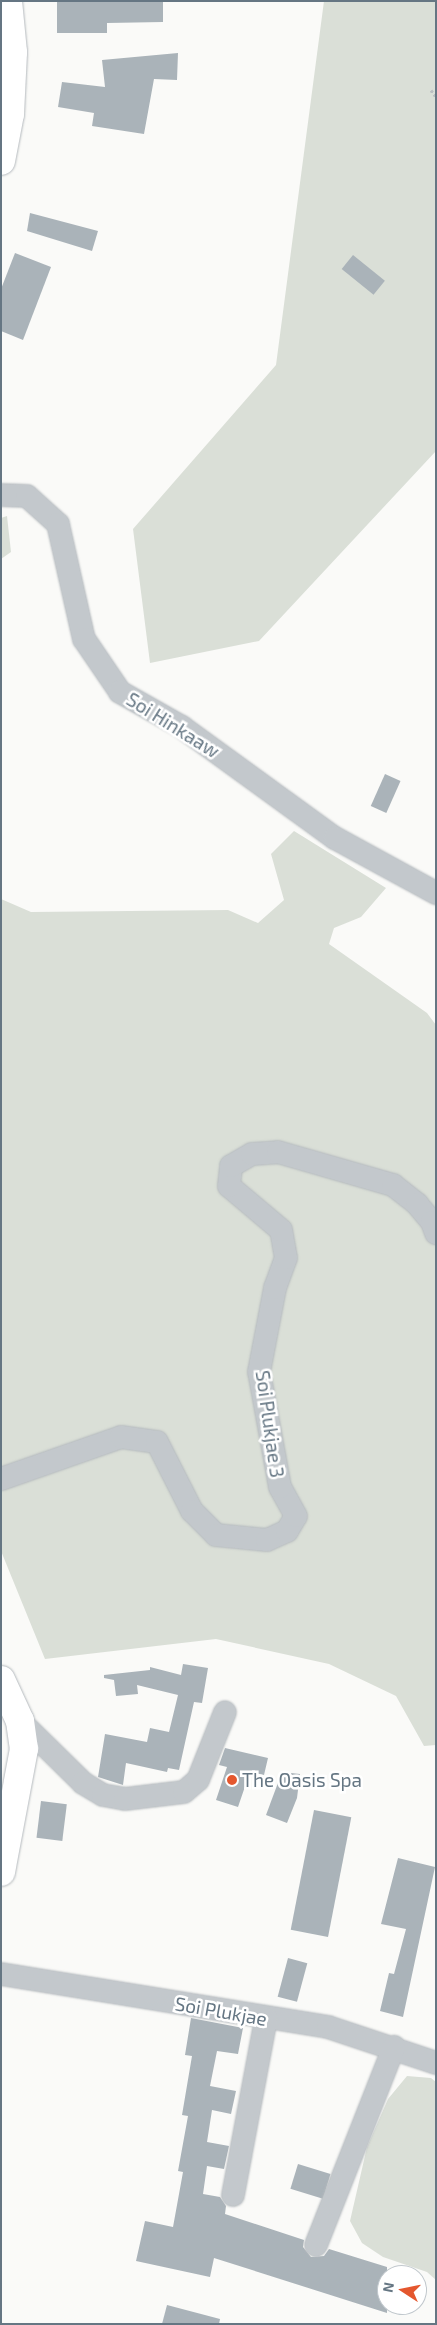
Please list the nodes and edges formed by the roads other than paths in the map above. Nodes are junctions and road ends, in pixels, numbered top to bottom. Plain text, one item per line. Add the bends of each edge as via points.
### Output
1 (8, 1) edge
2 (1, 162) edge
3 (1, 495) edge
4 (436, 893) edge
5 (436, 1234) edge
6 (1, 1479) edge
7 (1, 1680) edge
8 (225, 1712) dead end
9 (20, 1721) junction
10 (2, 1864) edge
11 (1, 1974) edge
12 (266, 2019) junction
13 (394, 2047) junction
14 (436, 2063) edge
15 (233, 2195) dead end
16 (316, 2245) dead end

1 - 2 main road via 12,70 10,114
3 - 4 street, Soi Hinkaaw via 27,496 58,524 84,639 120,692 182,727 335,838
5 - 6 street, Soi Plukjae 3 via 432,1222 417,1204 393,1185 278,1152 252,1154 231,1166 229,1186 281,1230 286,1258 275,1288 259,1372 280,1487 296,1516 287,1531 267,1540 216,1535 192,1511 157,1442 121,1437
7 - 9 main road
8 - 9 street via 198,1780 184,1792 125,1799 103,1795 83,1783
9 - 10 main road via 24,1749
11 - 12 street, Soi Plukjae
12 - 13 street, Soi Plukjae via 328,2027
12 - 15 street
13 - 14 street, Soi Plukjae
13 - 16 street

